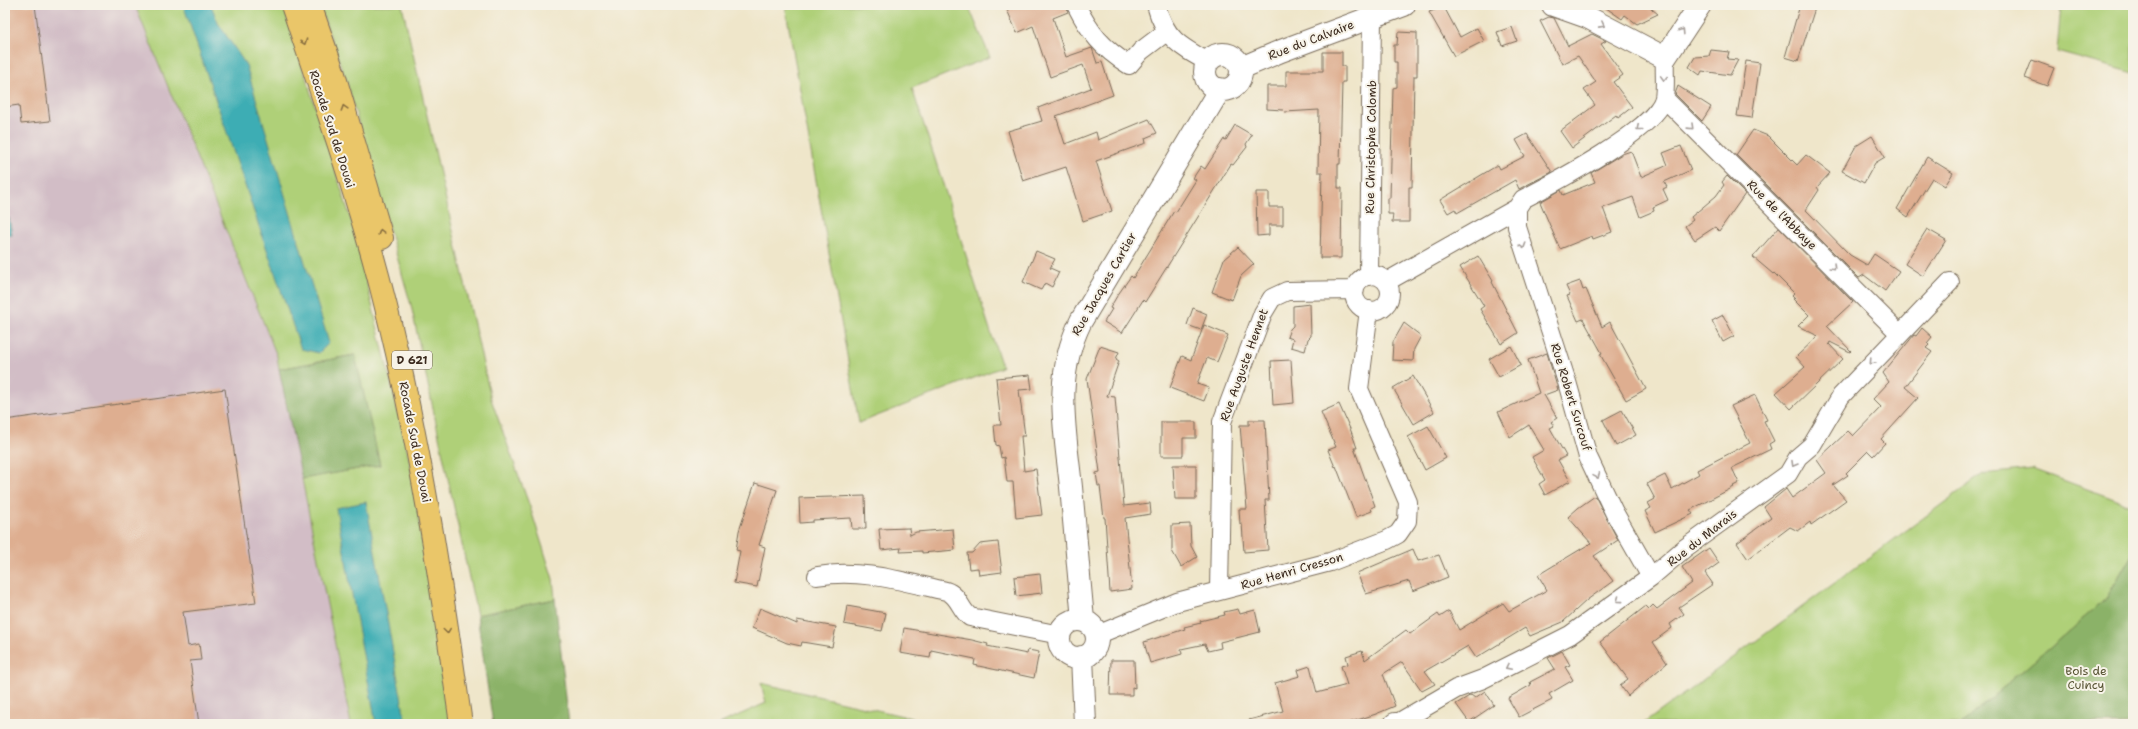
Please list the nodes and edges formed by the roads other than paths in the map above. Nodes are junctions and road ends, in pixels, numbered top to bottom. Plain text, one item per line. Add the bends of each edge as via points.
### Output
1 (292, 5) edge
2 (310, 5) edge
3 (1076, 5) edge
4 (1156, 5) edge
5 (1404, 5) edge
6 (1553, 5) edge
7 (1700, 5) edge
8 (1372, 18) junction
9 (1166, 32) junction
10 (1665, 58) junction
11 (1208, 62) junction
12 (1241, 68) junction
13 (1220, 89) junction
14 (1664, 98) junction
15 (1517, 208) junction
16 (1378, 279) junction
17 (1950, 282) dead end
18 (1355, 290) junction
19 (1369, 310) junction
20 (1899, 333) junction
21 (817, 576) dead end
22 (1651, 577) junction
23 (1219, 591) junction
24 (1090, 628) junction
25 (1060, 635) junction
26 (1082, 657) junction
27 (461, 724) edge
28 (475, 724) edge
29 (1085, 724) edge
30 (1396, 724) edge

1 -> 27 highway, Rocade Sud de Douai / D 621 via 366,232 386,306 430,518
28 -> 2 highway, Rocade Sud de Douai / D 621 via 442,510 408,339 365,175
3 - 9 street via 1096,40 1129,65 1141,51
4 - 9 street
5 - 8 street, Rue du Calvaire
6 -> 10 street via 1587,17
10 -> 7 street
8 - 12 street, Rue du Calvaire via 1290,47
8 - 16 street, Rue Christophe Colomb
9 - 11 street via 1181,46
10 -> 14 street
11 - 12 street via 1216,55 1226,54 1236,59
11 - 13 street via 1205,73 1207,79 1210,84
12 - 13 street via 1236,84
13 - 24 street, Rue Jacques Cartier via 1081,321 1066,362 1062,401
14 -> 15 street via 1654,115 1634,132 1588,163 1523,199
14 -> 20 street, Rue de l'Abbaye
15 - 16 street
15 -> 22 street, Rue Robert Surcouf via 1517,227 1567,382 1588,457 1614,512
16 - 18 street via 1360,280
16 - 19 street via 1389,290 1388,301 1380,309
17 - 20 street, Rue du Marais
18 - 19 street via 1358,303
18 - 23 street, Rue Auguste Hennet via 1287,291 1272,298 1263,313 1222,422
19 - 23 street, Rue Henri Cresson via 1359,389 1408,502 1406,521 1393,537 1342,558
20 -> 22 street, Rue du Marais via 1837,400 1812,444 1798,457 1788,474 1685,548
21 - 25 street via 857,574 946,591 954,594 970,618
22 -> 30 street, Rue du Marais via 1570,635 1483,679 1456,689
23 - 24 street, Rue Henri Cresson
24 - 25 street via 1077,619 1067,623
24 - 26 street via 1097,644 1093,651
25 - 26 street via 1060,645 1065,652 1073,657
26 - 29 street

